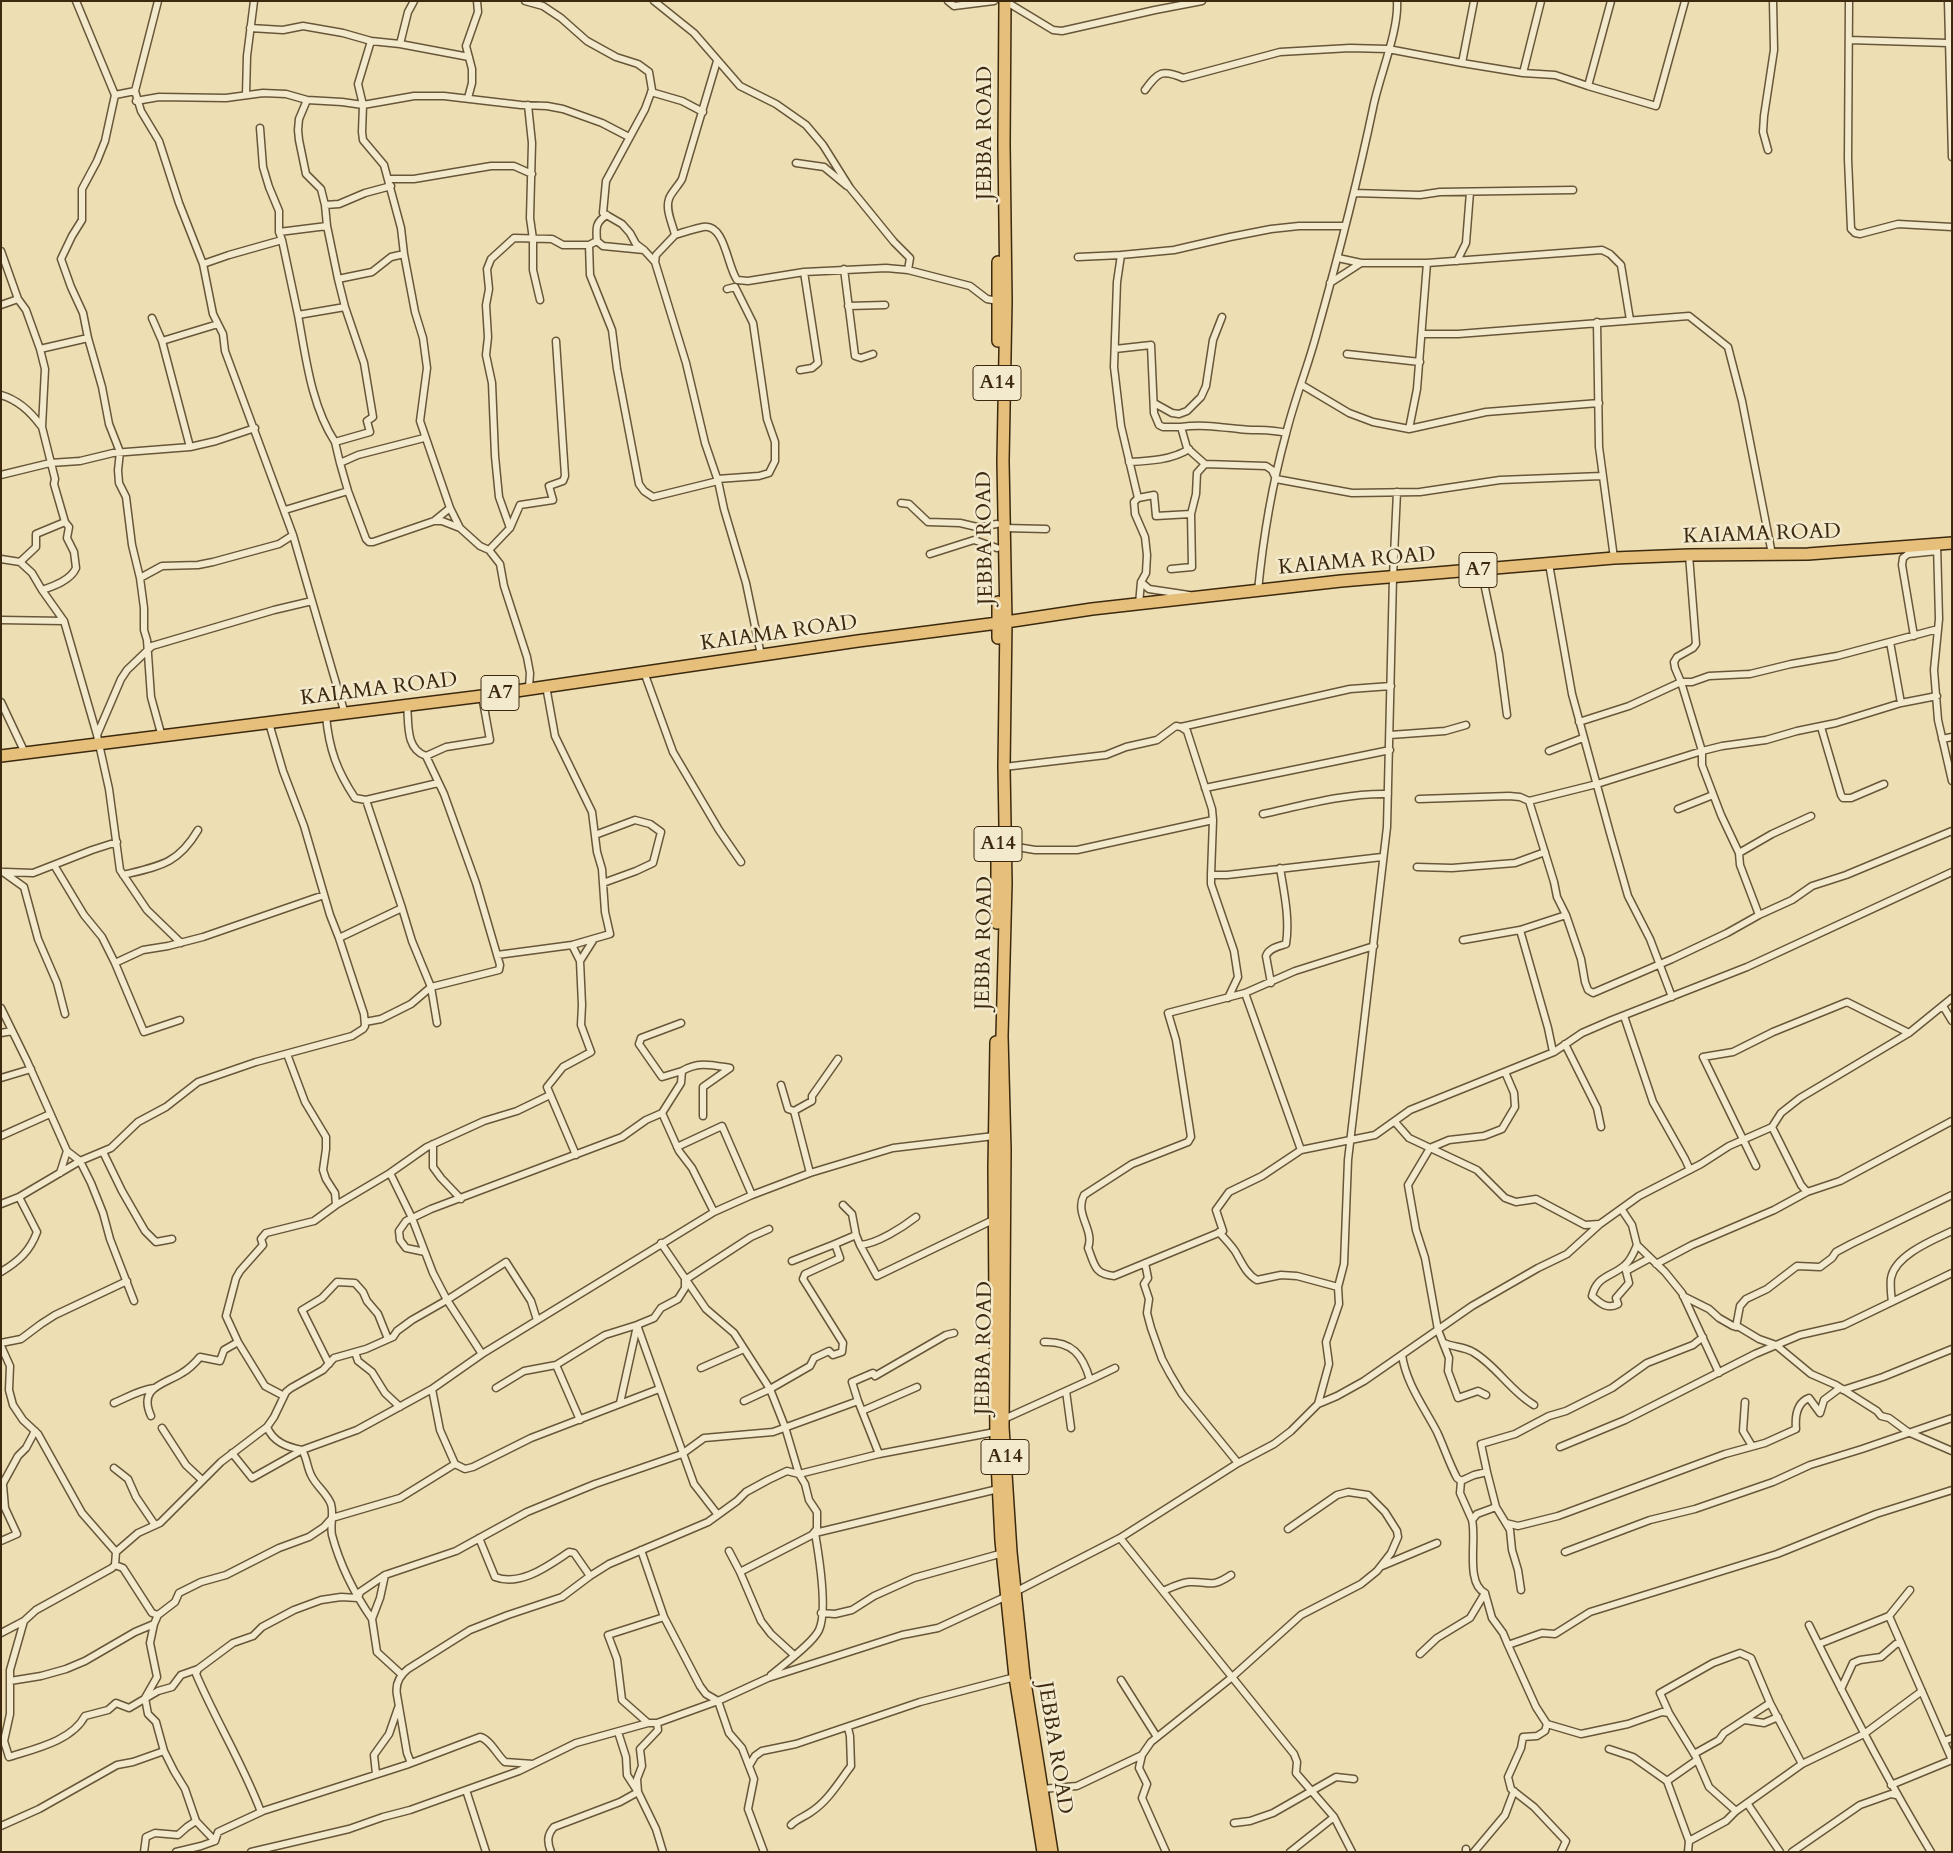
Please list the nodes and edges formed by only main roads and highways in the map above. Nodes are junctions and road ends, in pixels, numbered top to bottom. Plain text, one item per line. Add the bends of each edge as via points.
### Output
1 (998, 1) edge
2 (1005, 1) edge
3 (1001, 526) junction
4 (1952, 543) edge
5 (1002, 622) junction
6 (1, 756) edge
7 (1011, 1594) junction
8 (1043, 1852) edge
9 (1052, 1852) edge

1 - 3 highway, JEBBA ROAD / A14
2 - 3 highway, JEBBA ROAD / A14 via 1006,301
3 - 5 highway, JEBBA ROAD / A14
3 - 5 highway, JEBBA ROAD / A14 via 997,548
4 - 5 highway, KAIAMA ROAD / A7 via 1937,548 1614,558 1481,569 1258,590
5 - 6 highway, KAIAMA ROAD / A7 via 482,696 162,737 98,740
5 - 7 highway, JEBBA ROAD / A14 via 1006,883 1002,1036 1004,1419
5 - 7 highway, JEBBA ROAD / A14 via 994,1136 996,1432 1003,1554
7 - 8 highway via 1015,1677
7 - 9 highway, JEBBA ROAD / A14

